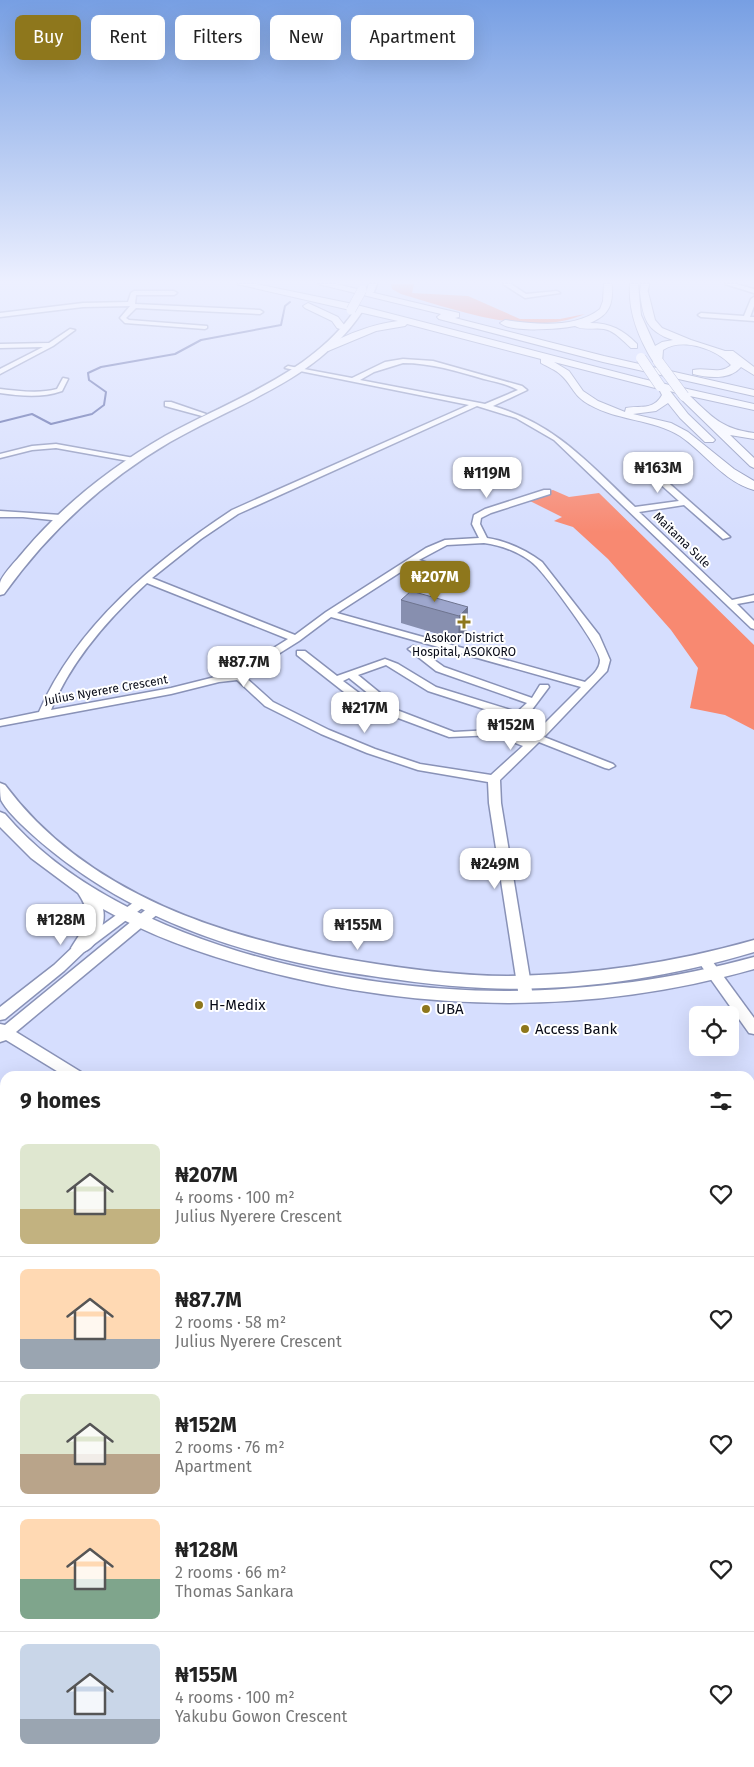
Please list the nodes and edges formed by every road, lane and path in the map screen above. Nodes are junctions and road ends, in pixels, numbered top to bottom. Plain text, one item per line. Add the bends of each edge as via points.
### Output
1 (12, 366) edge
2 (296, 366) edge
3 (297, 366) edge
4 (377, 366) edge
5 (446, 366) edge
6 (557, 366) edge
7 (581, 366) edge
8 (606, 366) edge
9 (634, 366) edge
10 (647, 366) edge
11 (660, 366) edge
12 (662, 366) edge
13 (736, 366) edge
14 (293, 369) junction
15 (678, 371) junction
16 (0, 372) edge
17 (64, 379) dead end
18 (354, 380) junction
19 (642, 382) junction
20 (752, 388) edge
21 (0, 391) edge
22 (665, 392) junction
23 (684, 396) joint
24 (168, 404) dead end
25 (482, 405) junction
26 (752, 405) edge
27 (202, 414) junction
28 (702, 415) junction
29 (754, 436) edge
30 (0, 456) edge
31 (129, 458) junction
32 (652, 472) dead end
33 (753, 482) edge
34 (547, 492) dead end
35 (686, 502) junction
36 (634, 510) junction
37 (0, 514) edge
38 (49, 516) junction
39 (61, 518) junction
40 (726, 537) dead end
41 (484, 540) junction
42 (24, 543) dead end
43 (413, 561) junction
44 (146, 579) junction
45 (455, 584) dead end
46 (0, 591) edge
47 (754, 598) edge
48 (730, 603) junction
49 (329, 614) junction
50 (754, 626) edge
51 (296, 639) junction
52 (413, 649) dead end
53 (301, 653) dead end
54 (440, 669) junction
55 (350, 674) junction
56 (239, 677) junction
57 (335, 680) junction
58 (417, 682) junction
59 (484, 686) junction
60 (588, 686) junction
61 (544, 687) dead end
62 (471, 701) junction
63 (534, 702) junction
64 (370, 703) junction
65 (44, 714) junction
66 (521, 716) junction
67 (0, 723) edge
68 (500, 733) junction
69 (534, 742) junction
70 (609, 766) dead end
71 (494, 779) junction
72 (0, 788) edge
73 (0, 817) edge
74 (83, 890) junction
75 (141, 912) junction
76 (754, 946) edge
77 (80, 948) junction
78 (754, 963) edge
79 (710, 968) junction
80 (525, 990) junction
81 (0, 1015) edge
82 (754, 1029) edge
83 (2, 1033) edge
84 (67, 1071) edge

1 - 16 street
2 - 14 main road
3 - 14 main road
4 - 18 street
5 - 25 street via 523,390
6 - 33 highway via 579,393 594,403 684,434 730,472
7 - 19 highway
8 - 26 highway
9 - 20 highway
10 - 22 highway, bridge
11 - 15 highway
12 - 23 highway, bridge
13 - 15 highway via 732,371 720,373
14 - 18 street, Maitama Sule
14 - 27 main road
14 - 31 main road
15 - 20 highway
17 - 21 street via 60,390 55,392
18 - 25 street, Maitama Sule
19 - 22 highway via 612,379 592,383 586,389 596,398 614,406 636,411 659,407 664,402
19 - 26 highway
22 - 33 highway via 684,416
23 - 28 highway
24 - 27 street
25 - 36 street, Maitama Sule via 518,416 555,436
25 - 44 street via 235,512
27 - 31 main road
28 - 29 highway via 728,432
28 - 33 highway
30 - 31 street via 56,446
31 - 38 main road via 81,488
31 - 39 main road
32 - 35 street
34 - 41 street via 477,516 476,524
35 - 36 street
35 - 40 street
36 - 48 street, Maitama Sule
37 - 38 street
38 - 39 street
38 - 42 main road
39 - 46 main road via 24,556
41 - 43 street, Julius Nyerere Crescent via 445,543
41 - 60 street via 510,547 539,564 594,635 605,660 602,671
43 - 45 street via 448,573
43 - 49 street, Julius Nyerere Crescent
44 - 51 street
44 - 65 street via 90,637 50,698
47 - 48 street
48 - 50 street, Maitama Sule
49 - 51 street, Julius Nyerere Crescent
49 - 60 street
51 - 56 street, Julius Nyerere Crescent
52 - 54 street
53 - 57 street
54 - 58 street
54 - 59 street
55 - 57 street
55 - 58 street via 385,662
55 - 64 street via 375,693
56 - 65 street, Julius Nyerere Crescent
56 - 71 street via 269,704 371,751 418,767
57 - 64 street via 362,701
58 - 62 street
59 - 62 street
59 - 63 street
60 - 69 street
61 - 63 street
62 - 66 street
63 - 66 street
64 - 68 street via 453,735
65 - 67 street, Julius Nyerere Crescent
66 - 68 street
68 - 69 street
69 - 70 street
69 - 71 street
71 - 80 street via 494,803
72 - 75 main road via 42,836
73 - 74 main road via 46,861
74 - 75 main road
74 - 77 main road via 96,911 96,925
75 - 77 street
75 - 80 main road via 228,955 292,972 401,990 460,995
75 - 83 street
76 - 79 main road
77 - 81 street
78 - 79 main road
79 - 80 main road via 613,991
79 - 82 street
83 - 84 street

